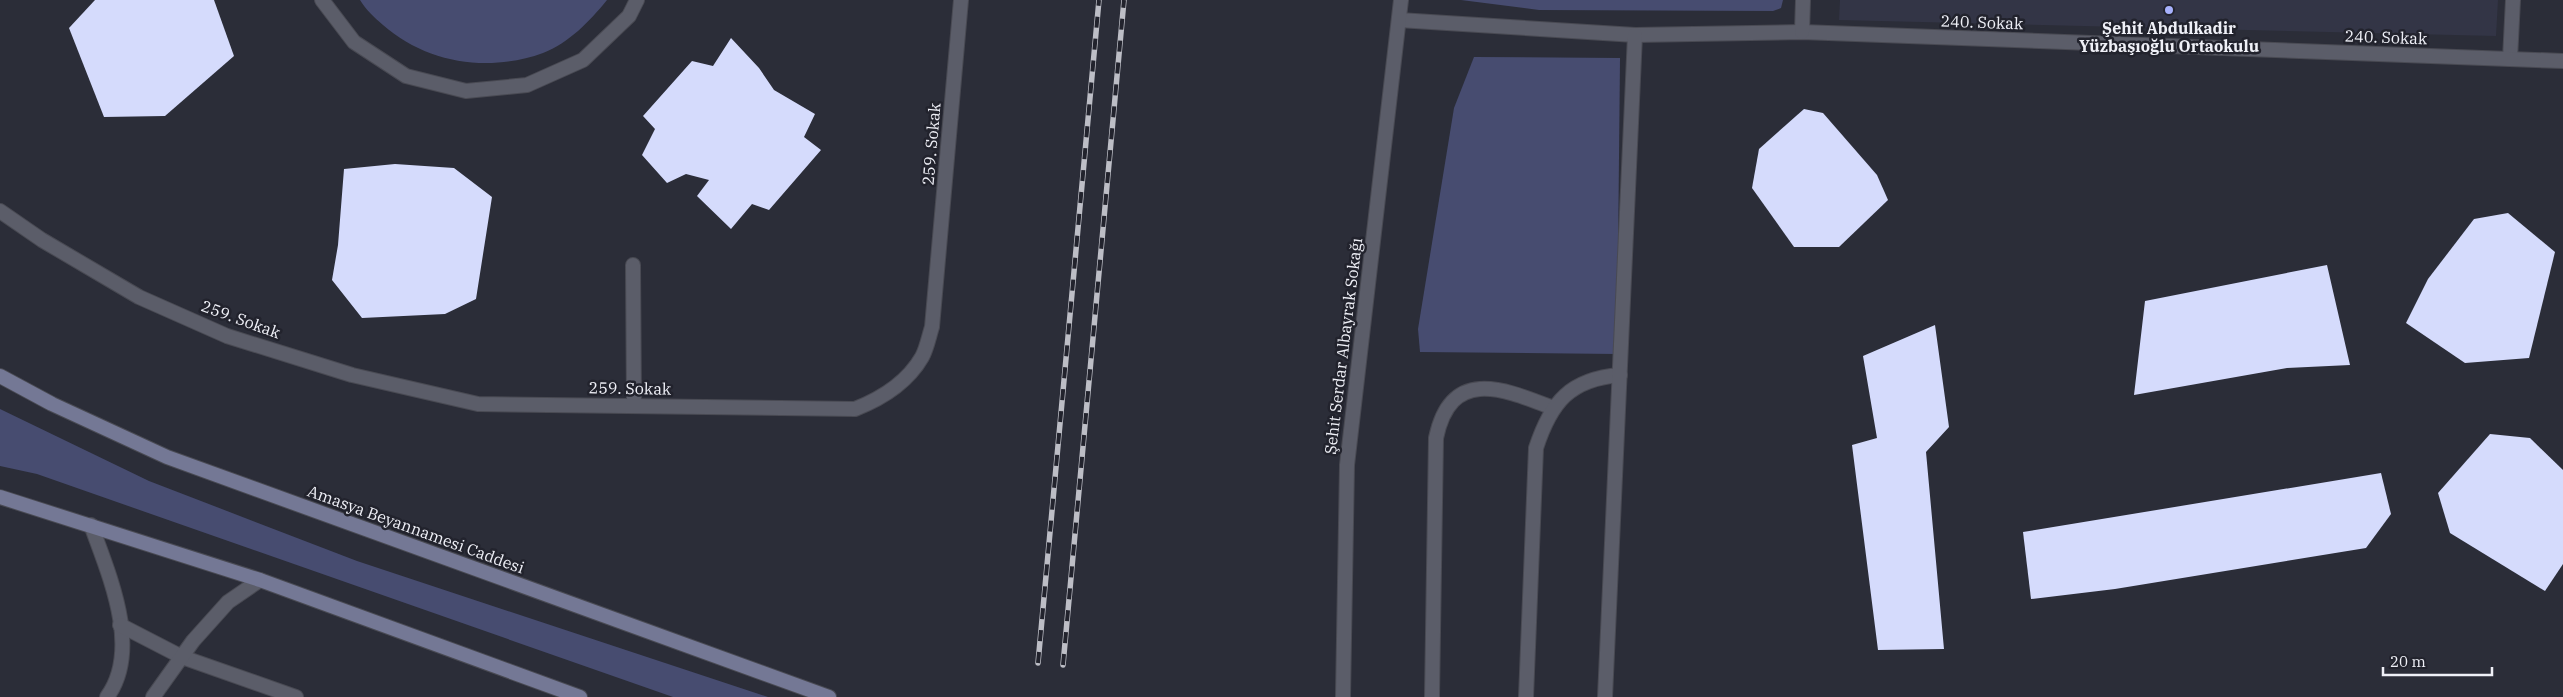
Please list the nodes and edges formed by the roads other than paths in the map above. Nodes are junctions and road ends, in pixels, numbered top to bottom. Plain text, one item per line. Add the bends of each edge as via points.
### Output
1 (322, 0) edge
2 (637, 0) edge
3 (961, 0) edge
4 (1401, 0) edge
5 (1803, 0) edge
6 (2514, 0) edge
7 (1399, 20) junction
8 (1802, 32) junction
9 (1635, 35) junction
10 (2510, 59) junction
11 (2563, 61) edge
12 (0, 212) edge
13 (633, 265) dead end
14 (1620, 375) junction
15 (0, 376) edge
16 (634, 405) junction
17 (1553, 408) junction
18 (0, 496) edge
19 (91, 524) junction
20 (260, 580) junction
21 (120, 625) junction
22 (182, 657) junction
23 (107, 697) edge
24 (153, 697) edge
25 (296, 697) edge
26 (580, 697) edge
27 (829, 697) edge
28 (1343, 697) edge
29 (1432, 697) edge
30 (1526, 697) edge
31 (1606, 697) edge

1 - 2 street via 354,42 406,76 466,90 527,85 583,60 628,16
3 - 16 street, 259. Sokak via 932,327 922,356 903,381 882,398 855,409
4 - 7 street, Şehit Serdar Albayrak Sokağı
5 - 8 street
6 - 10 street
7 - 9 street, 240. Sokak
7 - 28 street, Şehit Serdar Albayrak Sokağı via 1347,465
8 - 9 street, 240. Sokak
8 - 10 street, 240. Sokak
9 - 14 street
10 - 11 street, 240. Sokak
12 - 16 street, 259. Sokak via 139,297 227,336 352,375 478,404
13 - 16 street
14 - 17 street via 1606,376 1575,387
14 - 31 street
15 - 27 main road, Amasya Beyannamesi Caddesi via 167,457
17 - 29 street via 1509,391 1477,387 1455,399 1440,422 1436,438
17 - 30 street via 1536,448
18 - 19 main road
19 - 20 main road
19 - 21 street via 112,585
20 - 22 street via 228,602
20 - 26 main road
21 - 22 street
21 - 23 street via 123,660 118,679
22 - 24 street
22 - 25 street

